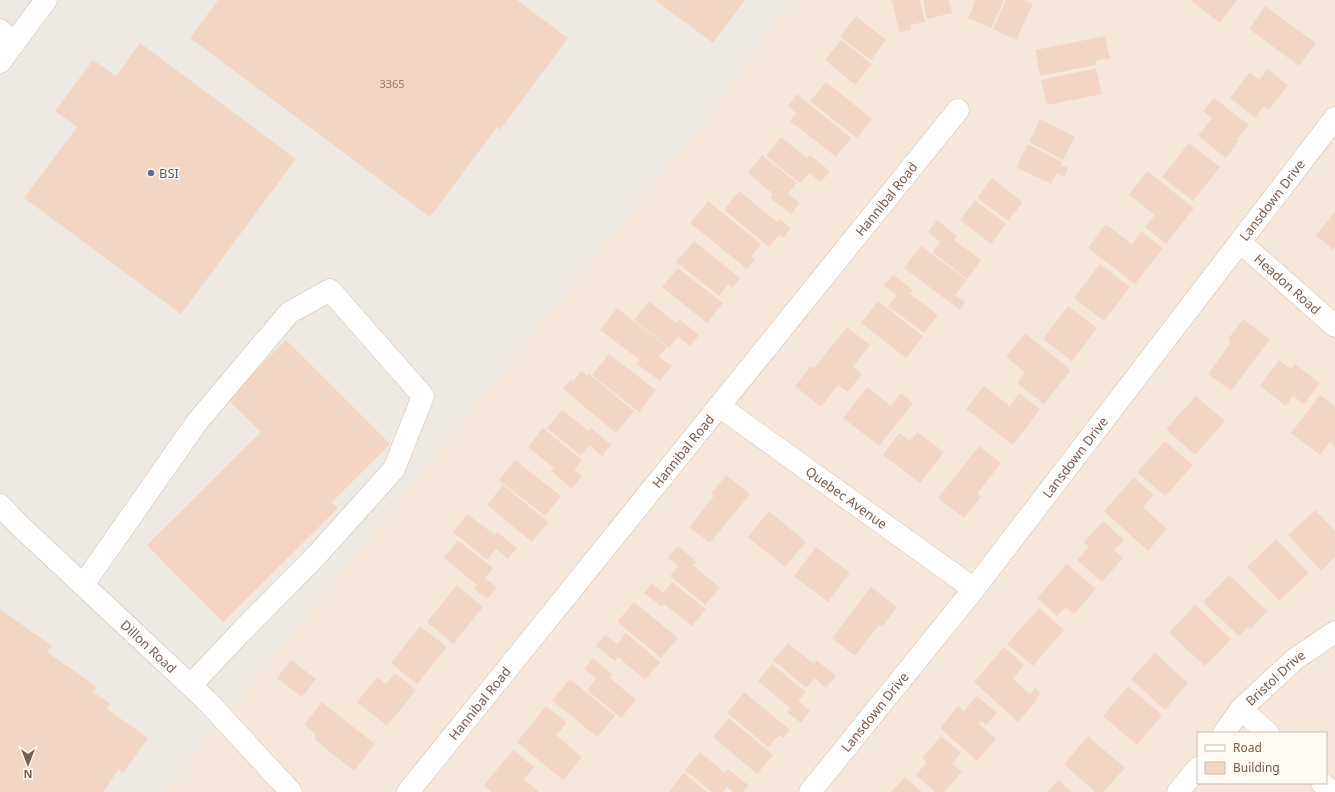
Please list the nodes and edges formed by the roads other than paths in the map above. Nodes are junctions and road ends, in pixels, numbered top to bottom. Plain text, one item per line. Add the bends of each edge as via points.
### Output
1 (46, 0) edge
2 (7, 36) edge
3 (0, 62) edge
4 (958, 110) dead end
5 (1335, 118) edge
6 (1240, 243) junction
7 (1335, 326) edge
8 (718, 406) junction
9 (0, 505) edge
10 (83, 585) junction
11 (974, 589) junction
12 (1335, 632) edge
13 (191, 685) junction
14 (1241, 709) junction
15 (1225, 732) edge
16 (1267, 732) edge
17 (1197, 769) edge
18 (1323, 784) edge
19 (291, 792) edge
20 (408, 792) edge
21 (810, 792) edge
22 (1178, 792) edge
23 (1332, 792) edge

1 - 2 street
2 - 3 street
4 - 8 street, Hannibal Road
5 - 6 street, Lansdown Drive
6 - 7 street, Headon Road
6 - 11 street, Lansdown Drive
8 - 11 street, Quebec Avenue
8 - 20 street, Hannibal Road
9 - 10 street, Dillon Road
10 - 13 street, Dillon Road
10 - 13 street via 202,416 289,313 330,290 423,396 394,468 316,556
11 - 21 street, Lansdown Drive
12 - 14 street, Bristol Drive via 1296,659
13 - 19 street, Dillon Road
14 - 15 street, Bristol Drive
14 - 16 street
17 - 22 street
18 - 23 street

